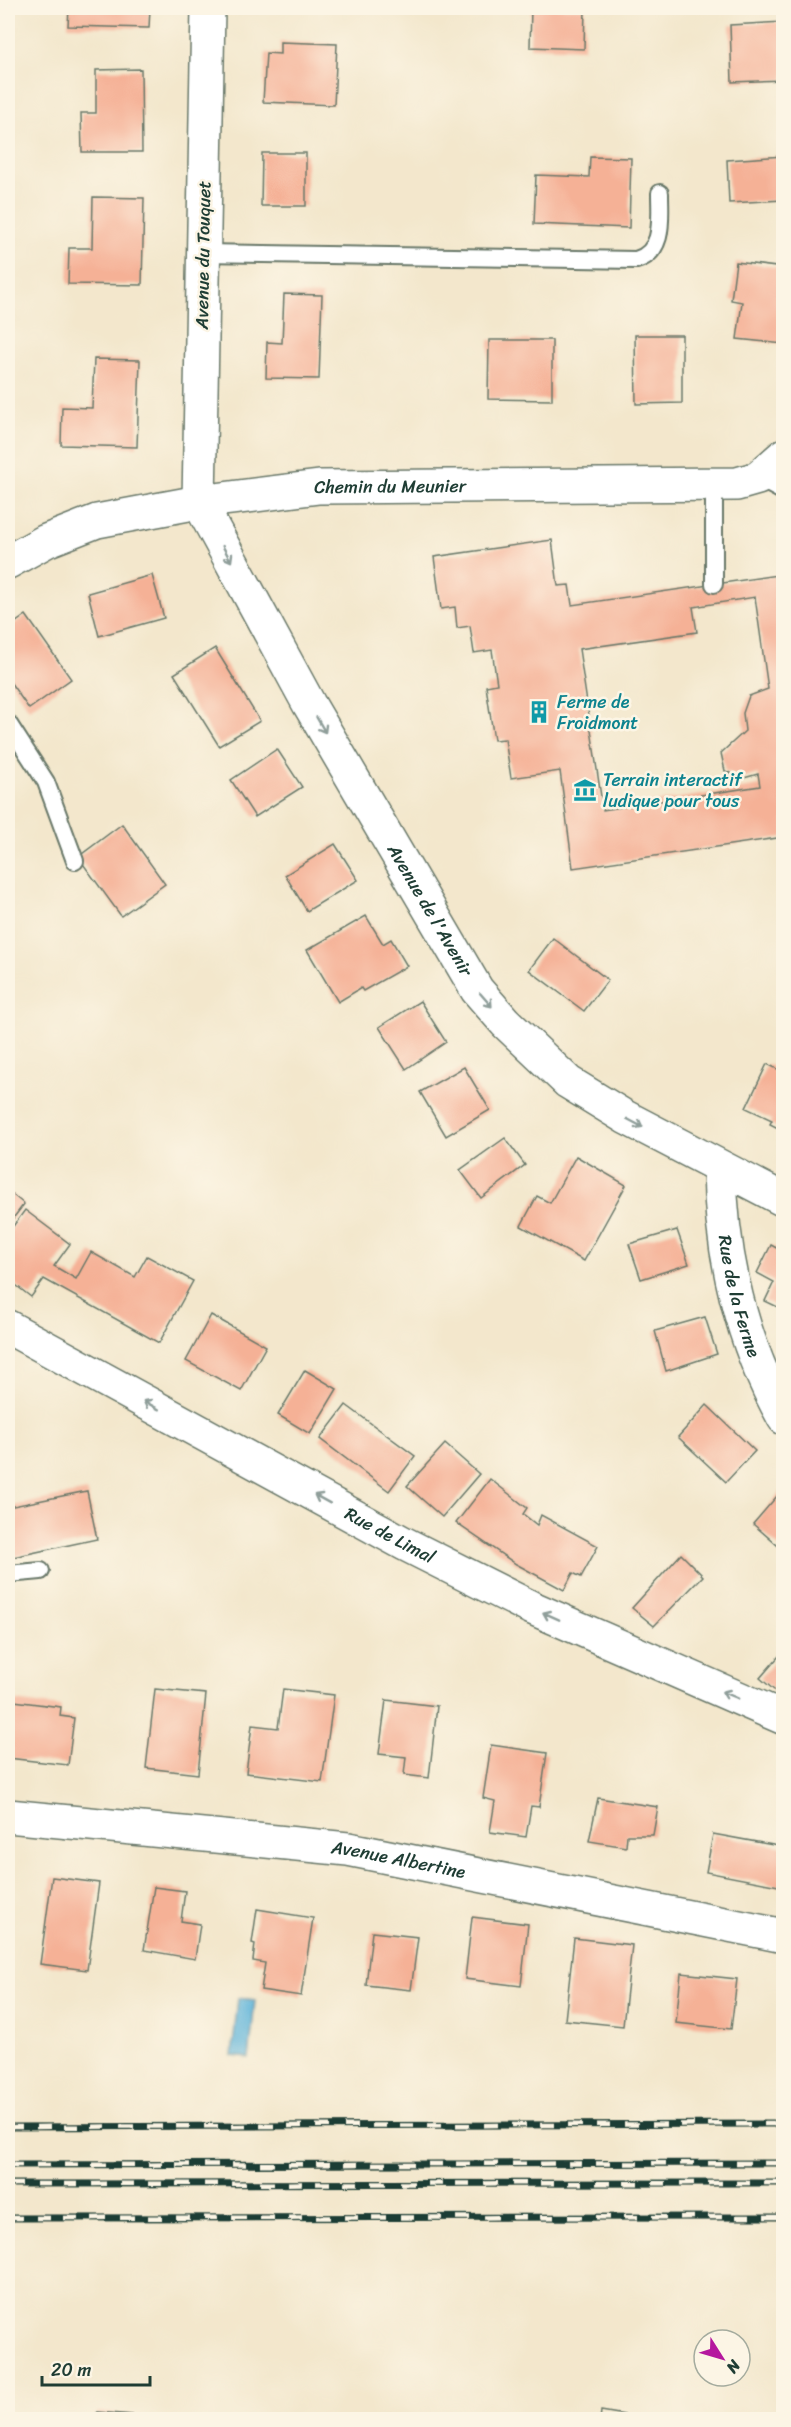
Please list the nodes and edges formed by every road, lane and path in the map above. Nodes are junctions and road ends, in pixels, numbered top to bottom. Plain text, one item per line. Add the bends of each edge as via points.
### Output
1 (208, 8) edge
2 (660, 193) dead end
3 (203, 253) junction
4 (776, 471) edge
5 (714, 486) junction
6 (199, 502) junction
7 (8, 562) edge
8 (714, 584) dead end
9 (8, 723) edge
10 (75, 861) dead end
11 (720, 1168) junction
12 (783, 1200) edge
13 (8, 1327) edge
14 (783, 1418) edge
15 (41, 1571) dead end
16 (8, 1574) edge
17 (783, 1718) edge
18 (8, 1816) edge
19 (783, 1936) edge

1 - 3 street, Avenue du Touquet
2 - 3 lane via 658,240 646,258 636,260
3 - 6 street, Avenue du Touquet
4 - 5 street, Chemin du Meunier via 737,484
5 - 6 street, Chemin du Meunier via 676,483 319,487
5 - 8 lane
6 - 7 street, Chemin du Meunier via 97,522 46,541
6 -> 11 street, Avenue de l'Avenir via 309,704 477,990 568,1082
9 - 10 lane via 46,782
11 - 12 street, Avenue de l'Avenir
11 - 14 street, Rue de la Ferme via 720,1210 740,1312 763,1382
17 -> 13 street, Rue de Limal via 530,1607 405,1544
15 - 16 lane
18 - 19 street, Avenue Albertine via 348,1849

